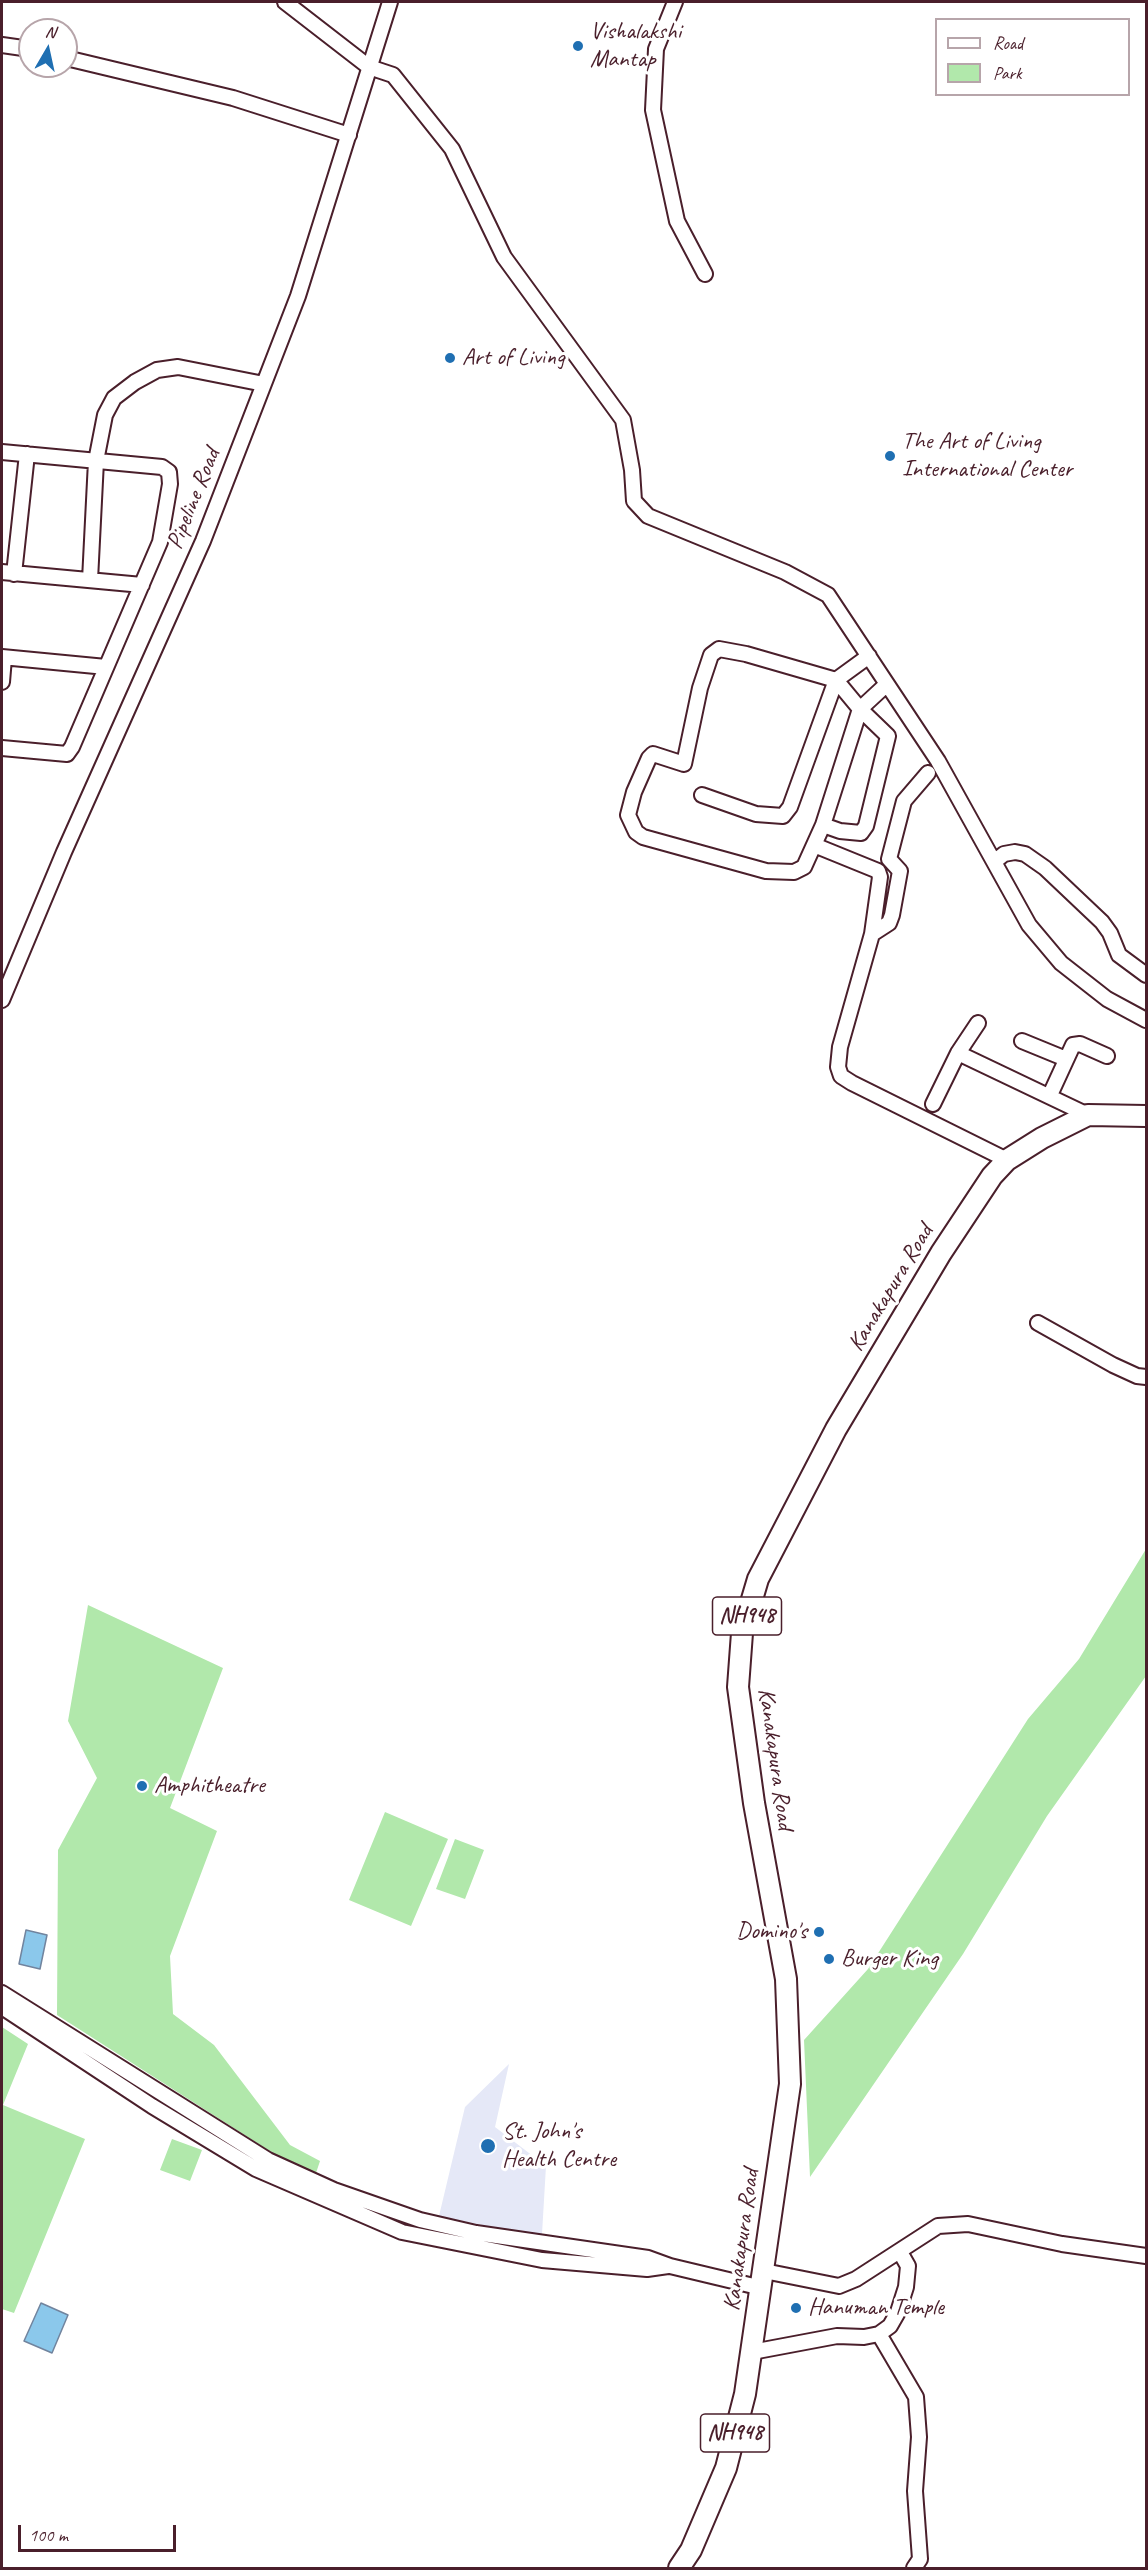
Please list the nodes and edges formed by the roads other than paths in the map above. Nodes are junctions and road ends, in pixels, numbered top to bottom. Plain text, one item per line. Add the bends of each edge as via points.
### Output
1 (285, 2) edge
2 (390, 2) edge
3 (675, 2) edge
4 (2, 45) edge
5 (18, 47) edge
6 (78, 61) edge
7 (369, 67) junction
8 (349, 135) junction
9 (705, 274) dead end
10 (264, 384) junction
11 (2, 452) edge
12 (27, 454) junction
13 (96, 461) junction
14 (8, 573) edge
15 (90, 580) junction
16 (142, 585) junction
17 (868, 656) junction
18 (3, 658) edge
19 (106, 667) junction
20 (836, 680) junction
21 (2, 682) edge
22 (887, 684) junction
23 (860, 709) junction
24 (2, 748) edge
25 (928, 773) dead end
26 (702, 795) dead end
27 (823, 825) junction
28 (814, 845) junction
29 (994, 862) junction
30 (872, 934) junction
31 (1146, 975) edge
32 (2, 1000) edge
33 (1146, 1020) edge
34 (978, 1023) dead end
35 (1022, 1041) dead end
36 (958, 1053) junction
37 (1107, 1056) dead end
38 (1066, 1059) junction
39 (1050, 1095) junction
40 (933, 1104) dead end
41 (1088, 1115) junction
42 (1146, 1116) edge
43 (1007, 1160) junction
44 (1038, 1323) dead end
45 (1146, 1377) edge
46 (2, 1993) edge
47 (2, 2007) edge
48 (331, 2196) junction
49 (543, 2243) junction
50 (900, 2252) junction
51 (1146, 2256) edge
52 (542, 2260) junction
53 (670, 2266) junction
54 (763, 2279) junction
55 (879, 2334) junction
56 (752, 2352) junction
57 (680, 2568) edge
58 (914, 2568) edge

1 - 7 street
2 - 7 street, Pipeline Road
3 - 9 street via 657,49 653,110 677,221
4 - 5 street
6 - 8 street via 233,98
7 - 8 street, Pipeline Road
7 - 17 street via 393,75 452,149 504,257 623,420 634,501 648,516 785,572 828,595
8 - 10 street, Pipeline Road via 298,296
10 - 13 street via 178,367 157,370 114,398 105,415
10 - 32 street, Pipeline Road via 203,541
11 - 12 street
12 - 13 street
12 - 14 street
13 - 15 street
13 - 16 street via 162,467 169,472 160,542
14 - 15 street
15 - 16 street
16 - 19 street
17 - 20 street
17 - 22 street
18 - 19 street
18 - 21 street
19 - 24 street via 67,754
20 - 23 street
20 - 26 street via 790,807 783,816 756,814
20 - 28 street via 719,649 711,655 700,688 684,764 653,754 648,758 628,815 636,832 644,837 766,871 794,872 804,867
22 - 23 street
22 - 29 street via 938,761
23 - 27 street
23 - 27 street via 888,736 866,826 861,833 855,833
25 - 30 street via 904,801 889,859 900,871 892,915 889,923
27 - 28 street
28 - 30 street via 878,871
29 - 31 street via 1015,852 1045,868 1102,922 1119,955
29 - 33 street via 1029,925 1061,963 1107,999
30 - 43 street via 840,1047 841,1076
34 - 36 street
35 - 38 street
36 - 39 street
36 - 40 street
37 - 38 street via 1080,1044 1073,1045
38 - 39 street
39 - 41 street
41 - 42 highway, Kanakapura Road / NH948
41 - 43 highway, Kanakapura Road / NH948
43 - 54 highway, Kanakapura Road / NH948 via 941,1253 836,1429 758,1580 742,1633 738,1687 786,1980 789,2041 790,2084
44 - 45 street via 1113,1365
46 - 48 street
47 - 48 street via 256,2169
48 - 49 street via 476,2233
48 - 52 street via 402,2232
49 - 52 street
49 - 53 street via 648,2258
50 - 51 street via 938,2226 968,2224 1062,2244
50 - 54 street via 839,2286
50 - 55 street via 908,2266 906,2287 890,2326
52 - 53 street via 647,2269
53 - 54 street
54 - 56 highway, Kanakapura Road / NH948
55 - 56 street via 837,2336
55 - 58 street via 916,2397 919,2437 915,2491 920,2559
56 - 57 highway, Kanakapura Road / NH948 via 726,2468

